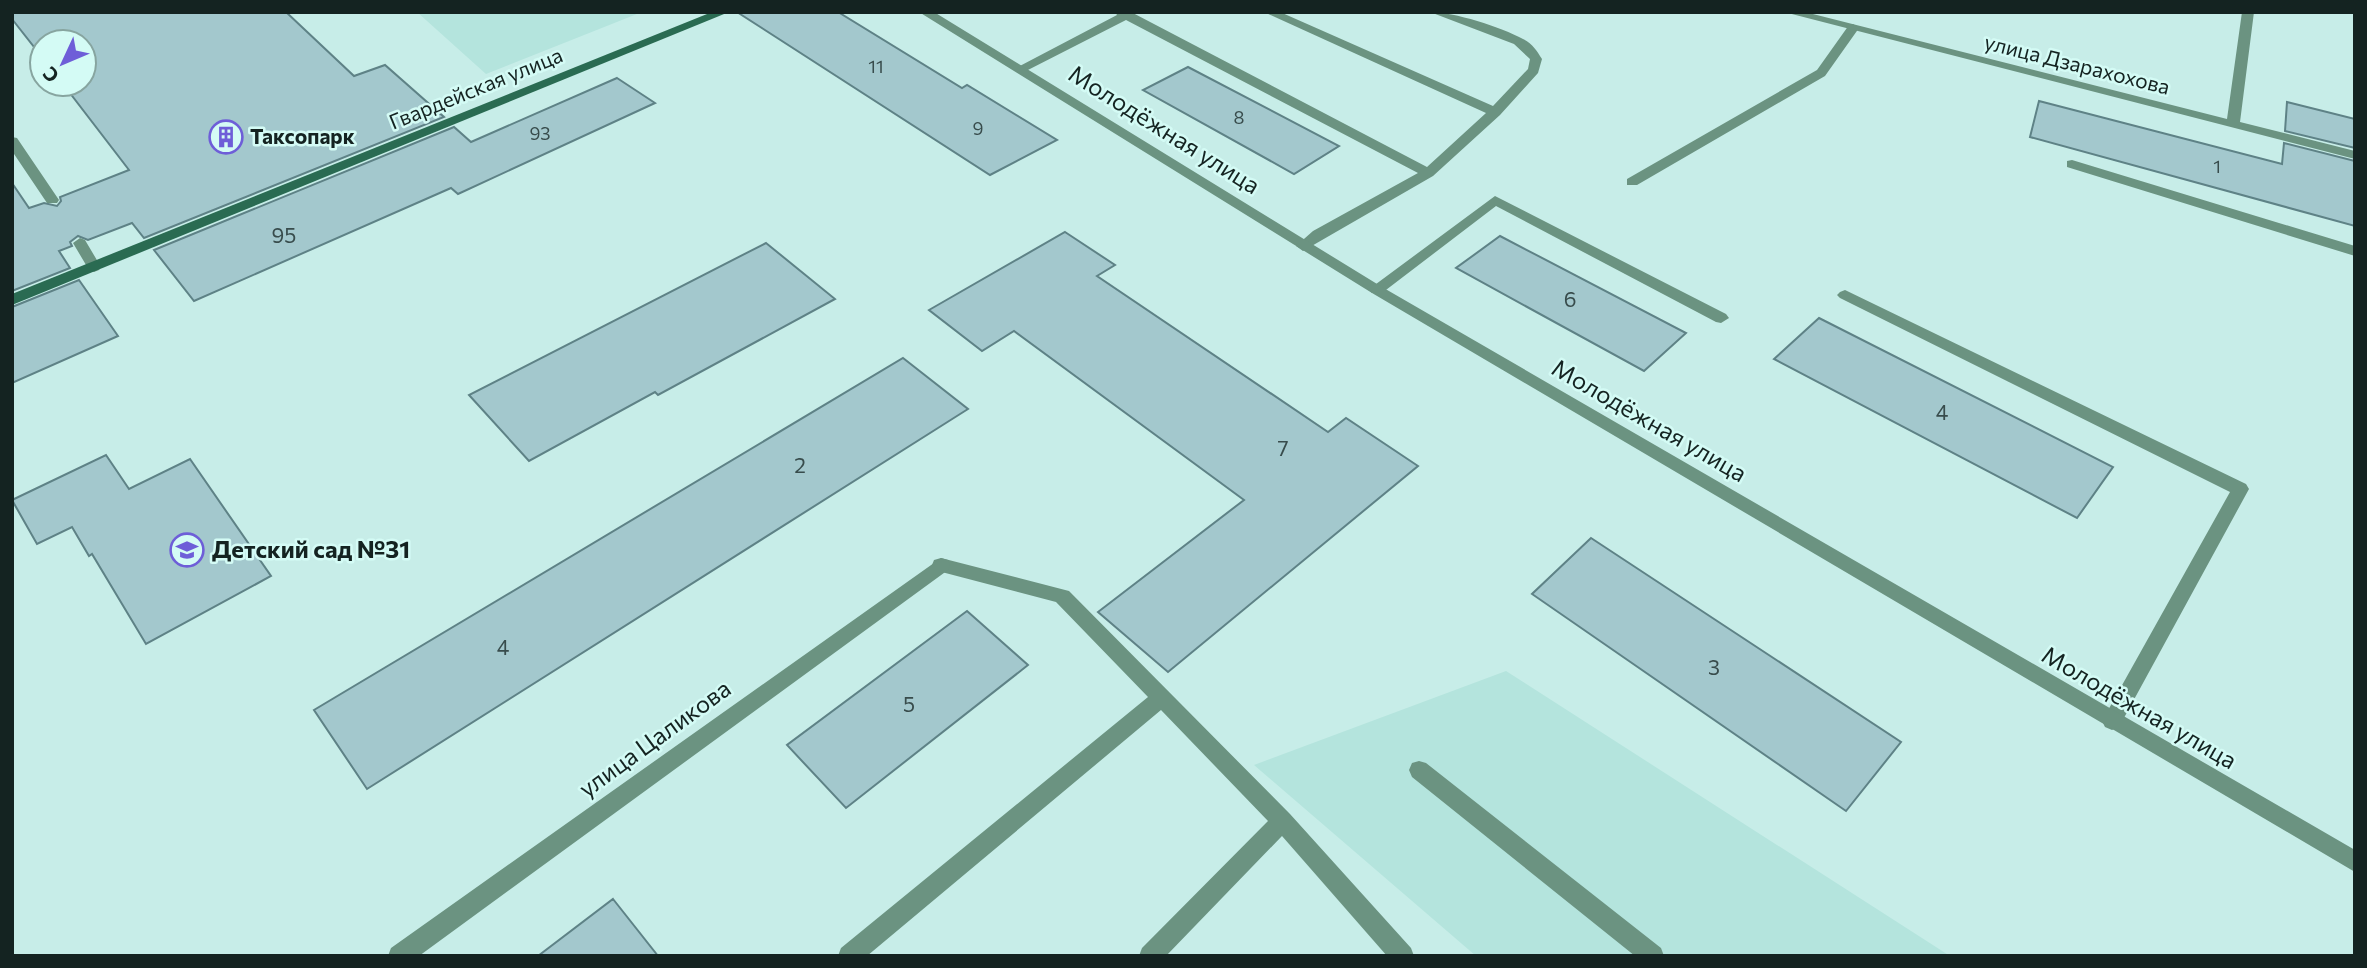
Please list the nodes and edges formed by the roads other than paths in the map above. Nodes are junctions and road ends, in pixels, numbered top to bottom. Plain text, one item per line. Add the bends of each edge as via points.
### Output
1 (723, 12) edge
2 (925, 12) edge
3 (1270, 12) edge
4 (1436, 12) edge
5 (1790, 12) edge
6 (2248, 12) edge
7 (1124, 14) edge
8 (1853, 28) junction
9 (1020, 69) junction
10 (1495, 112) junction
11 (2233, 124) junction
12 (12, 141) edge
13 (2355, 155) edge
14 (2072, 164) dead end
15 (1428, 173) junction
16 (1632, 182) dead end
17 (52, 200) dead end
18 (80, 243) dead end
19 (1303, 246) junction
20 (2355, 251) edge
21 (94, 267) junction
22 (1377, 290) junction
23 (1845, 295) dead end
24 (12, 300) edge
25 (1721, 318) dead end
26 (1161, 698) junction
27 (2112, 721) junction
28 (1419, 770) dead end
29 (1282, 821) junction
30 (2355, 862) edge
31 (399, 956) edge
32 (849, 956) edge
33 (1150, 956) edge
34 (1403, 956) edge
35 (1653, 956) edge

1 - 21 street, Гвардейская улица
2 - 9 street, Молодёжная улица
3 - 10 street
4 - 10 street via 1518,41 1536,59 1534,69
5 - 8 street, улица Дзарахохова
6 - 11 street
7 - 9 street
7 - 15 street
8 - 11 street, улица Дзарахохова
8 - 16 street via 1821,73
9 - 19 street, Молодёжная улица
10 - 15 street
11 - 13 street, улица Дзарахохова
12 - 17 street
14 - 20 street
15 - 19 street
18 - 21 street
19 - 22 street, Молодёжная улица
21 - 24 street, Гвардейская улица
22 - 25 street via 1495,200
22 - 27 street, Молодёжная улица
23 - 27 street via 2240,489
26 - 29 street
26 - 31 street, улица Цаликова via 1062,596 941,565
26 - 32 street
27 - 30 street, Молодёжная улица
28 - 35 street
29 - 33 street
29 - 34 street

